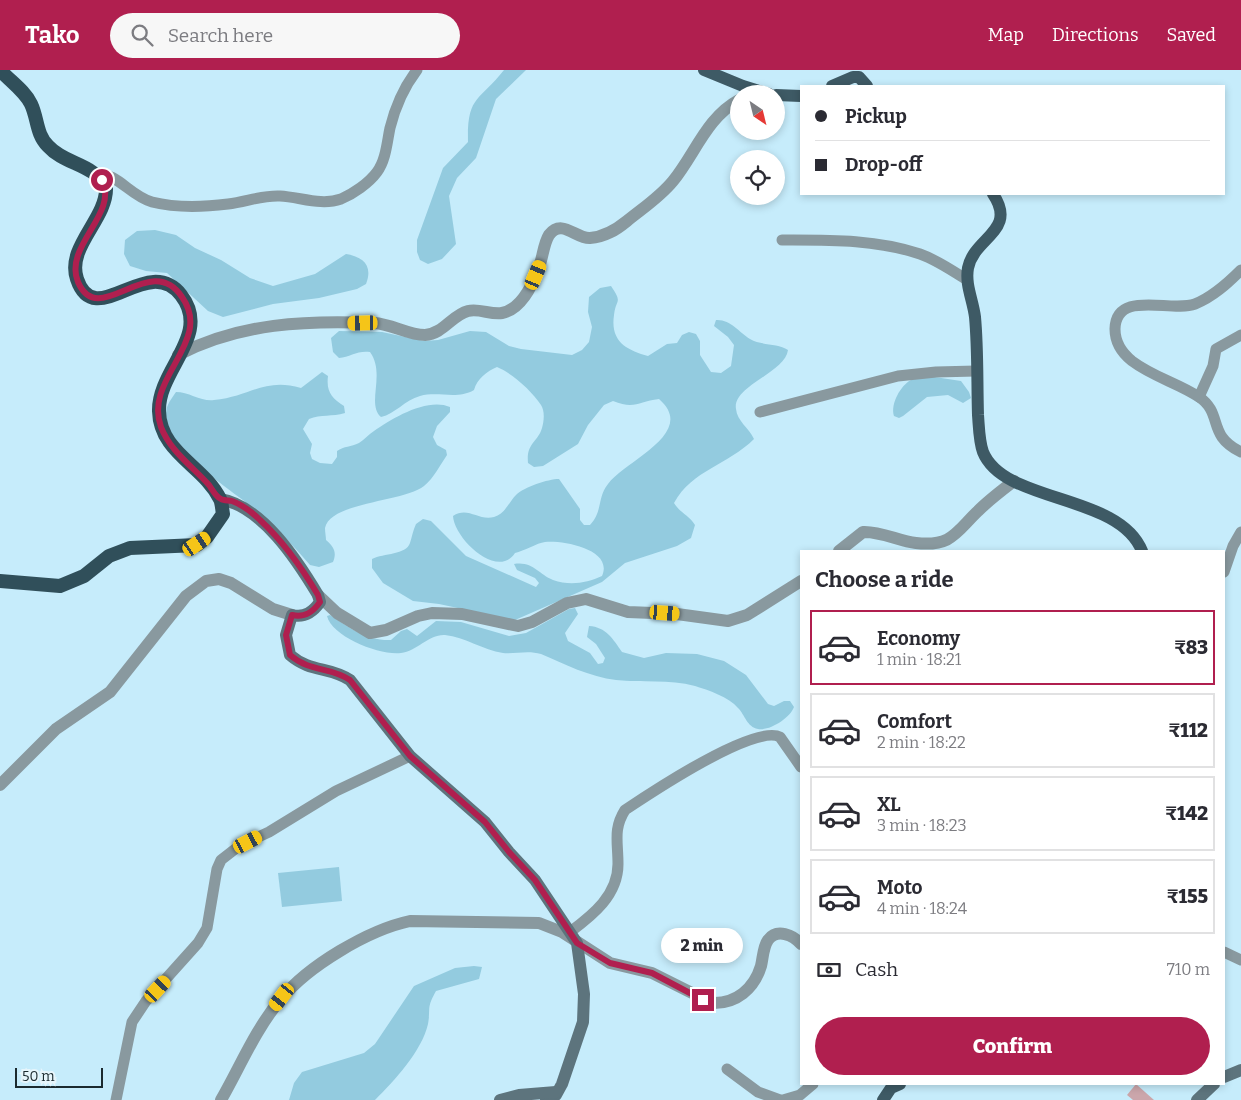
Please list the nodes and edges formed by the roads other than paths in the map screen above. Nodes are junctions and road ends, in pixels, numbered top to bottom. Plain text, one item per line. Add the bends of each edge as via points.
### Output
1 (0, 70) edge
2 (417, 70) edge
3 (704, 70) edge
4 (743, 85) edge
5 (834, 85) edge
6 (867, 85) edge
7 (785, 95) edge
8 (800, 96) edge
9 (730, 105) edge
10 (96, 174) junction
11 (994, 195) edge
12 (782, 240) dead end
13 (1241, 270) edge
14 (967, 280) junction
15 (1241, 335) edge
16 (178, 355) junction
17 (976, 371) junction
18 (1199, 397) junction
19 (760, 412) dead end
20 (1241, 452) edge
21 (1014, 481) junction
22 (220, 499) junction
23 (1241, 532) edge
24 (840, 550) edge
25 (1142, 550) edge
26 (1225, 569) edge
27 (0, 581) edge
28 (800, 582) edge
29 (318, 595) junction
30 (292, 615) junction
31 (410, 756) junction
32 (800, 766) edge
33 (0, 785) edge
34 (570, 932) junction
35 (577, 943) junction
36 (800, 943) edge
37 (1225, 952) edge
38 (1241, 960) edge
39 (727, 1068) dead end
40 (1241, 1070) edge
41 (1225, 1077) edge
42 (812, 1085) edge
43 (898, 1085) edge
44 (1213, 1085) edge
45 (558, 1092) junction
46 (116, 1100) edge
47 (221, 1100) edge
48 (500, 1100) edge
49 (546, 1100) edge
50 (782, 1100) edge
51 (884, 1100) edge
52 (1197, 1100) edge

1 - 10 highway via 30,102 38,130 47,146
2 - 10 street via 399,101 378,171 340,199 324,201 280,196 256,197 229,204 172,205 140,198 111,176
3 - 4 main road
5 - 6 main road via 859,77
7 - 8 main road
9 - 16 street via 713,122 671,184 622,225 605,236 588,238 569,229 556,229 549,236 532,284 522,299 501,313 467,311 442,329 427,335 375,323 288,324 217,337
10 - 16 highway via 106,188 106,195 79,255 75,272 78,282 89,297 98,299 143,282 165,283 175,288 192,318 192,328
11 - 14 main road via 1001,218 969,266
12 - 14 street via 856,242 921,254
13 - 18 street via 1208,298 1195,304 1181,307 1135,304 1118,316 1116,339 1130,360 1162,380
14 - 17 main road via 975,316
15 - 18 street via 1216,349 1211,372
16 - 22 highway via 161,393 160,426 167,440
17 - 19 street via 898,376
17 - 21 main road via 979,431 984,454 1001,473
18 - 20 street via 1213,413 1221,438
21 - 24 street via 976,512 963,529 945,540 915,543 863,532
21 - 25 main road via 1116,522 1129,532
22 - 27 highway via 223,514 208,537 197,544 130,548 110,556 84,576 60,586
22 - 29 main road via 244,507 261,521 282,544
23 - 26 street
28 - 29 street via 747,615 728,621 628,612 586,599 568,603 518,626 462,614 432,613 370,633 337,613
29 - 30 main road via 320,602 307,615
30 - 31 main road via 286,635 290,655 300,664 339,672 350,680
30 - 33 street via 273,609 231,583 219,579 206,581 186,596 110,692 56,729
31 - 34 main road via 485,822 535,880
31 - 46 street via 336,791 229,852 221,860 207,928 132,1022
32 - 34 street via 780,737 775,734 761,736 726,749 625,810 618,823 618,866 608,898
34 - 35 main road
35 - 36 street via 610,963 652,973 703,1000 722,1003 746,992 755,980 768,941 774,934 793,936
35 - 45 main road via 584,994 583,1022
35 - 47 street via 551,927 527,922 410,921 370,933 346,947 282,997
37 - 38 street
39 - 50 street via 758,1092
40 - 41 main road
42 - 50 street via 800,1095
43 - 51 main road via 891,1088
44 - 52 main road
45 - 48 main road
45 - 49 main road

